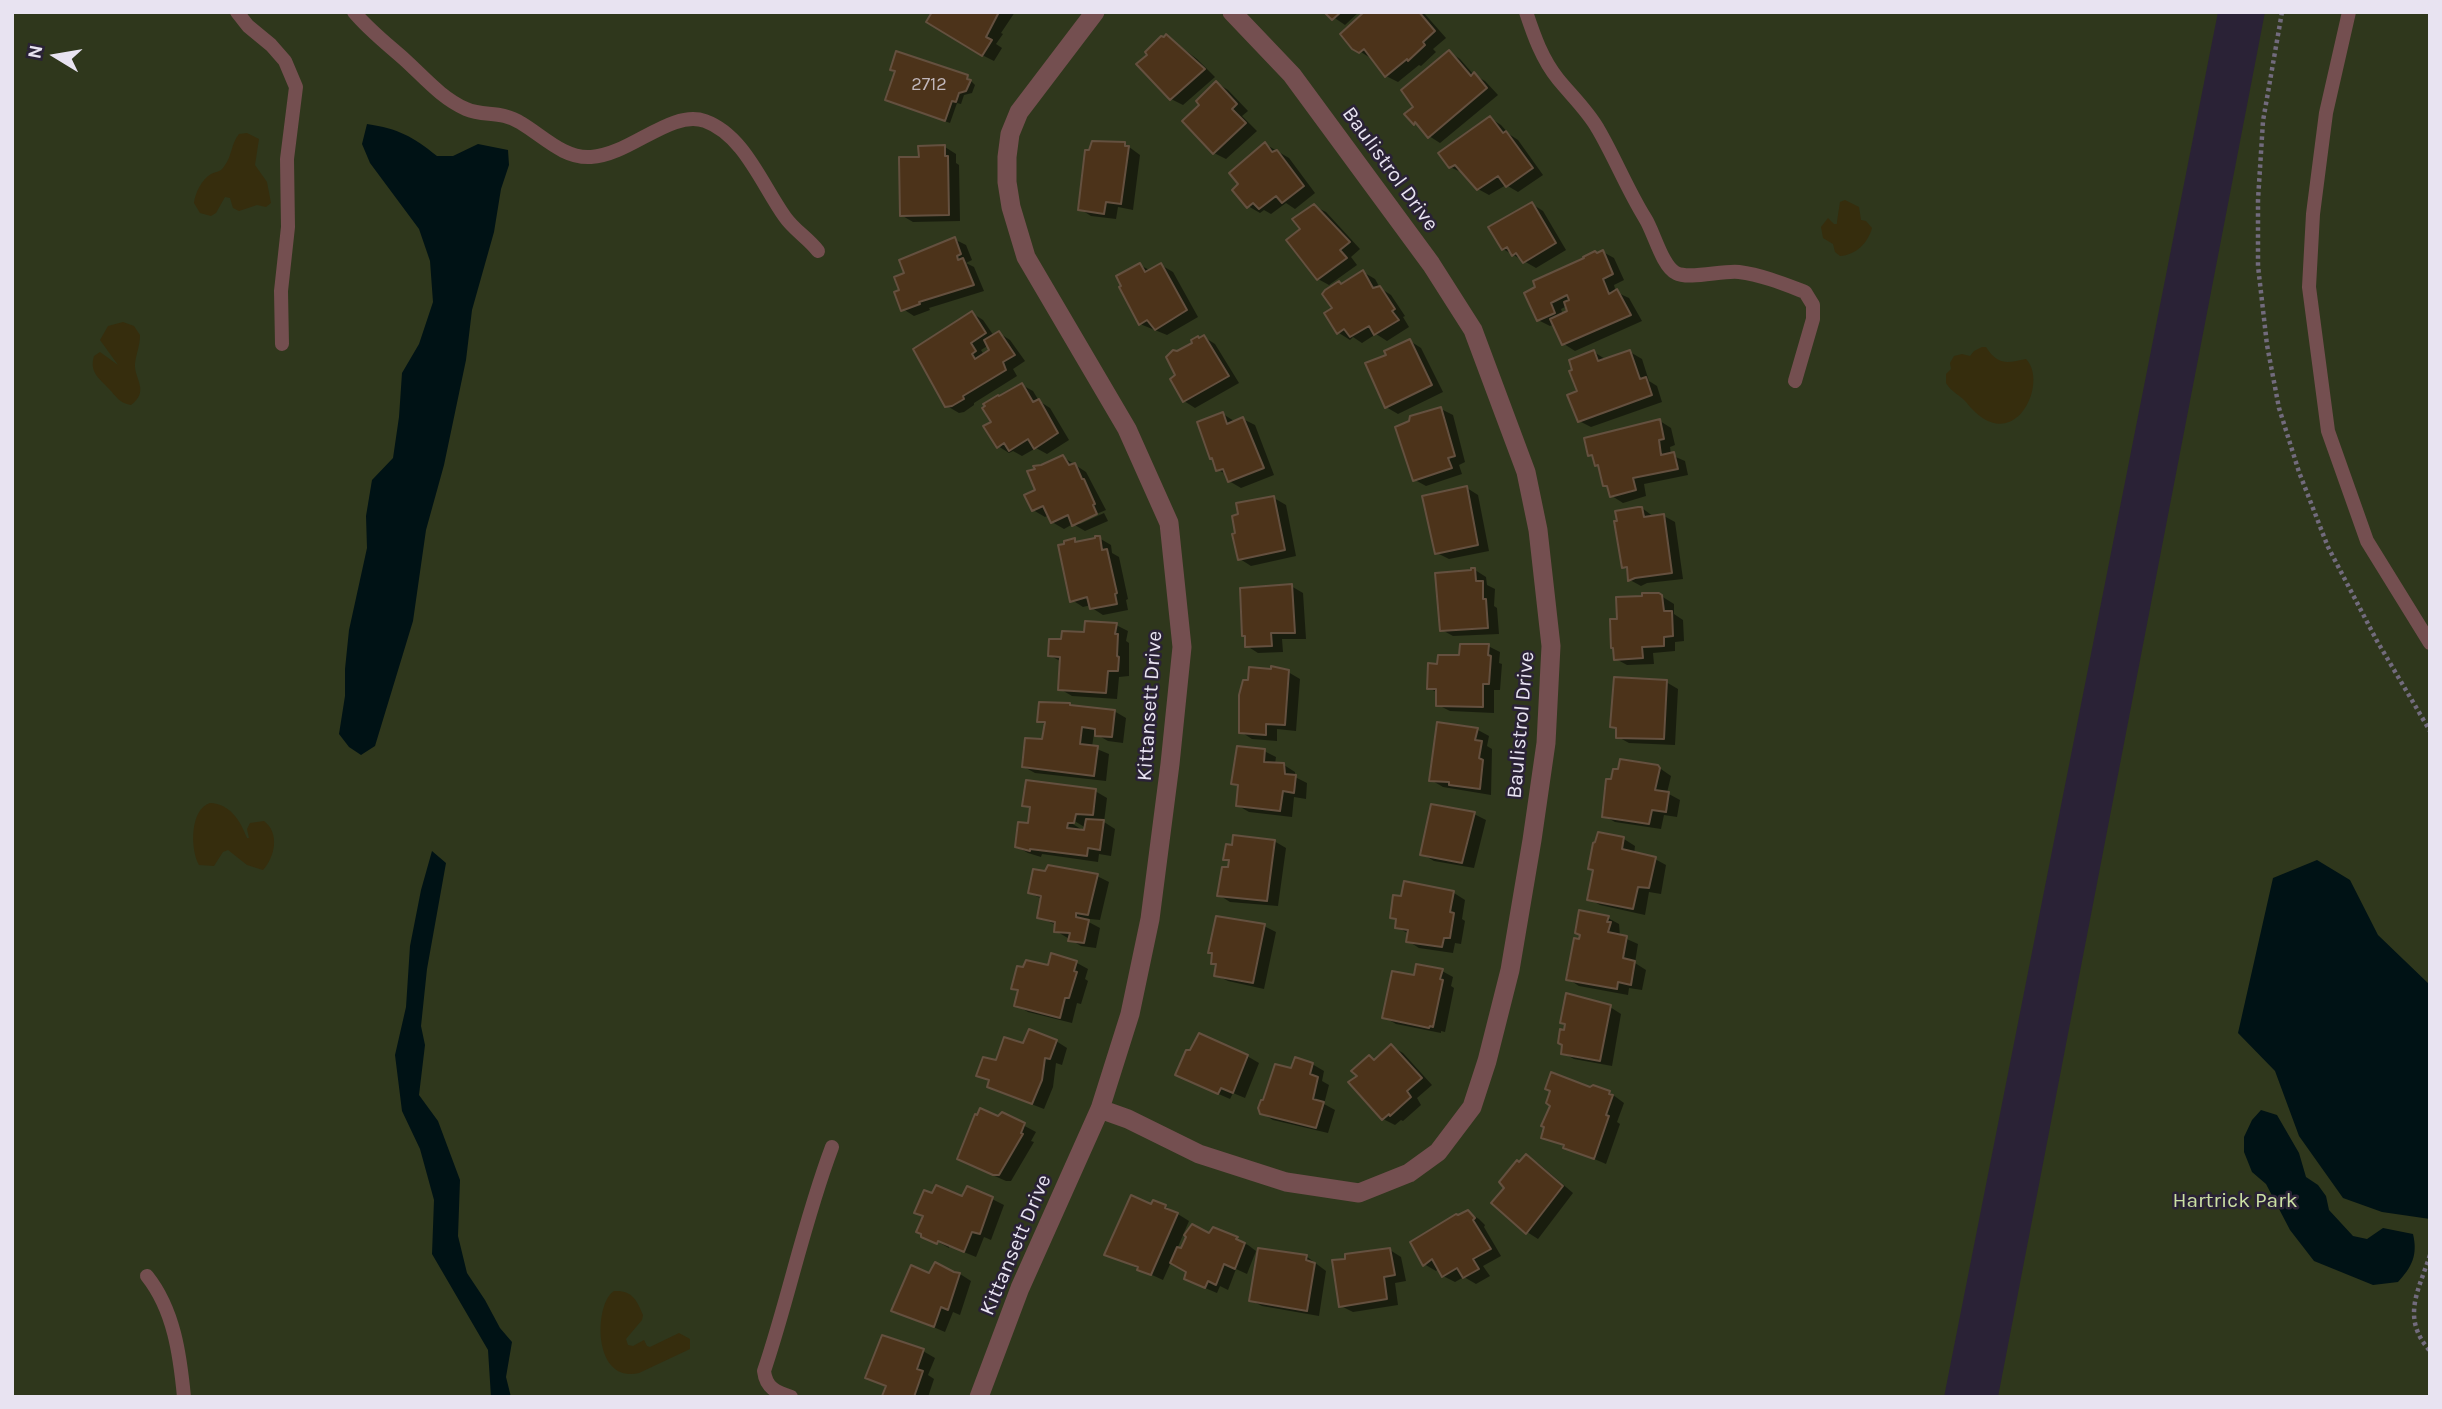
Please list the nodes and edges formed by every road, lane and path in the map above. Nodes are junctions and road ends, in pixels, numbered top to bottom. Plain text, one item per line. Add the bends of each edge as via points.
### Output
1 (237, 12) edge
2 (354, 12) edge
3 (1095, 12) edge
4 (1232, 12) edge
5 (1526, 12) edge
6 (2349, 12) edge
7 (818, 251) dead end
8 (282, 344) dead end
9 (1795, 381) dead end
10 (2430, 643) edge
11 (1100, 1109) junction
12 (832, 1147) dead end
13 (2430, 1255) edge
14 (147, 1276) dead end
15 (2430, 1351) edge
16 (184, 1397) edge
17 (792, 1397) edge
18 (979, 1397) edge

1 - 8 lane via 285,61 296,87 287,159
2 - 7 lane via 451,101 468,111 505,114 577,156 621,150 680,119 695,118 719,127 740,147 786,219
3 - 11 street, Kittansett Drive via 1019,112 1010,134 1007,182 1026,257 1127,429 1169,523 1182,647 1150,919 1130,1014
4 - 11 street, Baulistrol Drive via 1292,75 1432,264 1473,330 1526,472 1538,530 1551,646 1546,743 1510,970 1487,1062 1472,1107 1438,1152 1409,1173 1359,1193 1286,1182 1199,1154
5 - 9 lane via 1543,57 1597,126 1666,262 1676,273 1740,272 1805,292 1813,305 1813,319
6 - 10 lane via 2326,113 2313,214 2312,314 2328,431 2367,541
11 - 18 street, Kittansett Drive via 1020,1288
12 - 17 lane via 814,1194 764,1371 772,1389
13 - 15 path via 2412,1315 2419,1339
14 - 16 lane via 158,1289 171,1321

